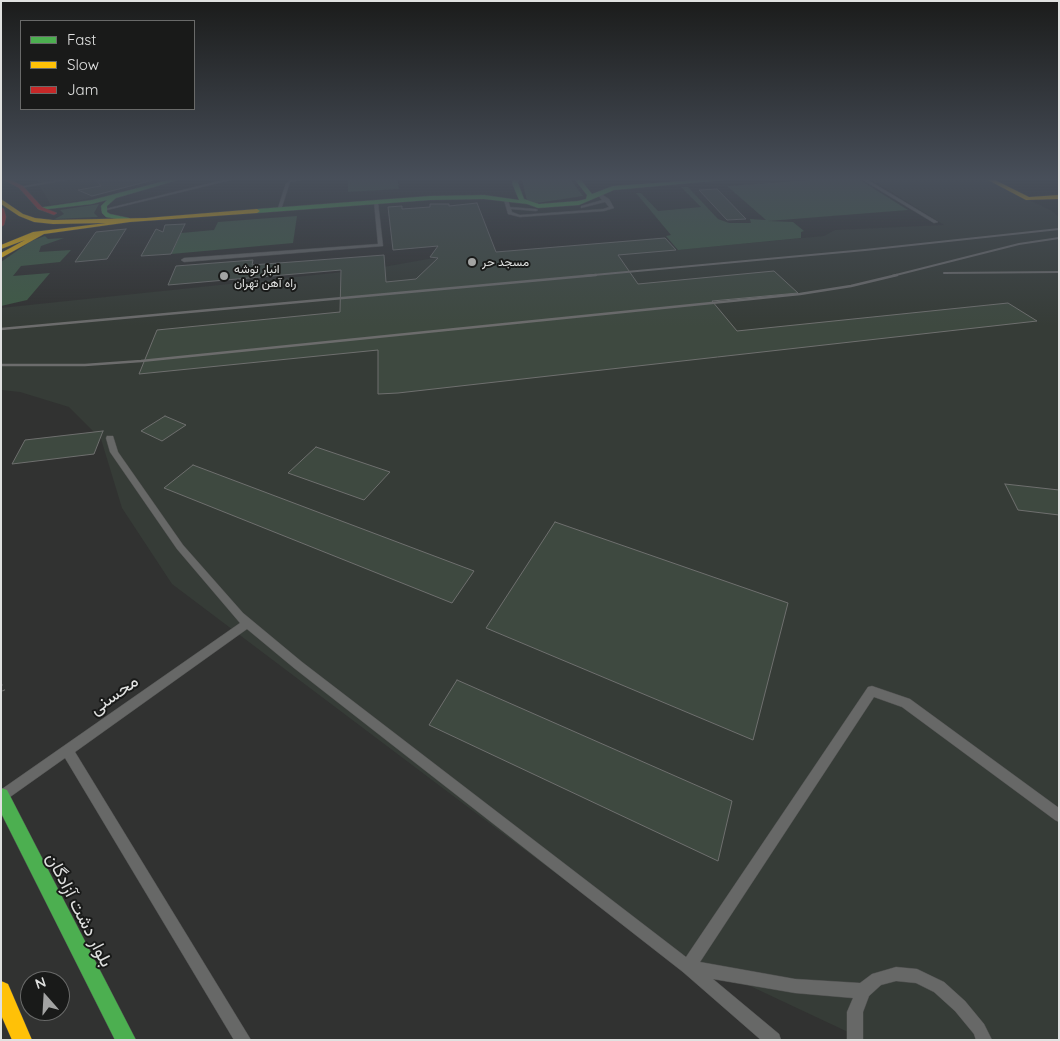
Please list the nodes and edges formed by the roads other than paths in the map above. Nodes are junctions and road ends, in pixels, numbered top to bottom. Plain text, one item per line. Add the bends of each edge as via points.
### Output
1 (66, 229) edge
2 (379, 229) edge
3 (44, 231) junction
4 (1, 247) edge
5 (1, 256) edge
6 (184, 260) dead end
7 (110, 438) dead end
8 (247, 623) junction
9 (67, 750) junction
10 (1, 796) edge
11 (1059, 816) edge
12 (688, 967) junction
13 (1, 991) edge
14 (863, 992) junction
15 (22, 1040) edge
16 (126, 1040) edge
17 (242, 1040) edge
18 (772, 1040) edge
19 (854, 1040) edge
20 (984, 1040) edge

1 - 3 main road
2 - 6 lane via 381,245
3 - 4 main road
3 - 5 main road
7 - 8 lane via 114,452 180,547
8 - 9 lane, محسنی
8 - 12 lane
9 - 10 lane, محسنی
9 - 17 lane
10 - 16 main road, بلوار دشت آزادگان
11 - 12 lane via 906,703 872,692
12 - 14 lane via 796,986
12 - 18 lane
13 - 15 main road
14 - 19 lane via 855,1012
14 - 20 lane via 878,978 896,974 917,976 939,987 960,1006

